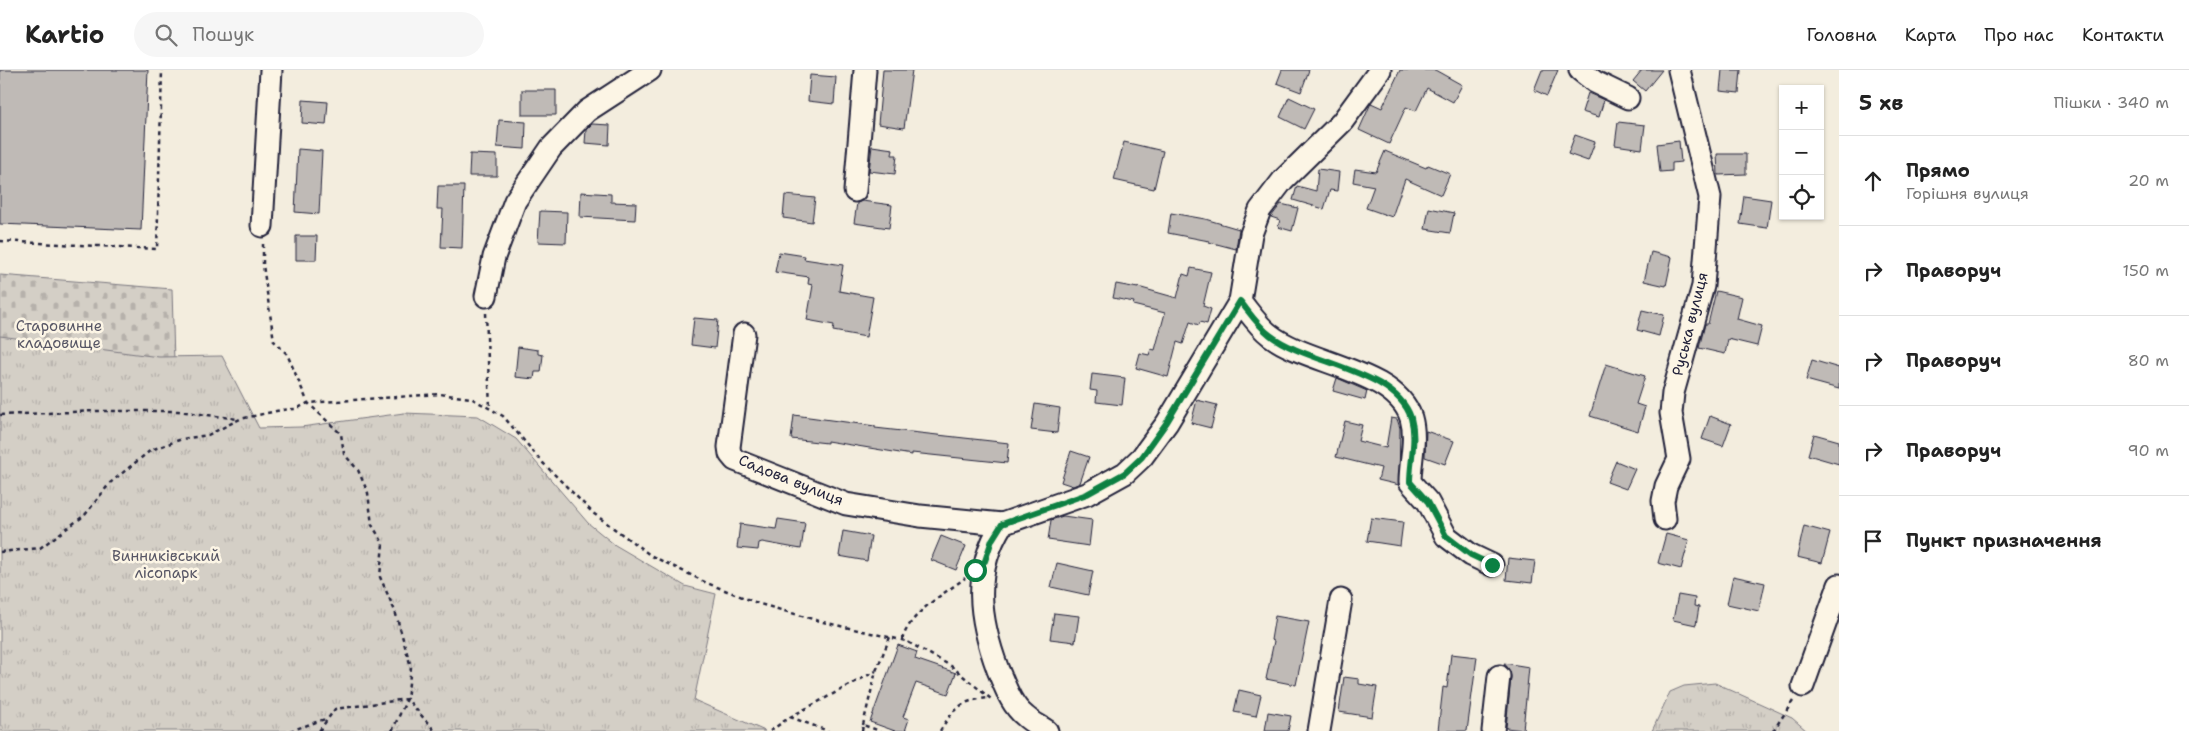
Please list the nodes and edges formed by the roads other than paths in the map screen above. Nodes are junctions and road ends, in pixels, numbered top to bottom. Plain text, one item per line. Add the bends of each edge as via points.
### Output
1 (270, 70) edge
2 (650, 70) edge
3 (865, 70) edge
4 (1380, 70) edge
5 (1580, 70) edge
6 (1679, 70) edge
7 (1628, 98) dead end
8 (855, 191) dead end
9 (262, 226) road end
10 (486, 296) road end
11 (1240, 301) junction
12 (744, 334) dead end
13 (1665, 518) dead end
14 (1002, 524) junction
15 (1492, 565) dead end
16 (1837, 595) edge
17 (1341, 600) dead end
18 (1499, 676) dead end
19 (1803, 686) road end
20 (1047, 731) edge
21 (1319, 731) edge
22 (1493, 731) edge

1 - 9 street
2 - 10 street via 587,111 551,148 516,201 494,257
3 - 8 street
4 - 11 street via 1342,122 1283,180 1260,210 1251,234
5 - 7 street via 1595,82
6 - 13 street, Руська вулиця via 1710,197 1703,286 1673,393 1671,413 1679,459 1666,486 1663,500
11 - 14 street via 1167,422 1142,457 1125,473 1087,494
11 - 15 street via 1270,335 1333,365 1381,383 1401,399 1411,416 1414,430 1410,482 1428,502 1446,536 1471,555
12 - 14 street, Садова вулиця via 729,447 735,460 846,504
14 - 20 street via 992,540 981,581 984,622 998,695
16 - 19 street
17 - 21 street
18 - 22 street

